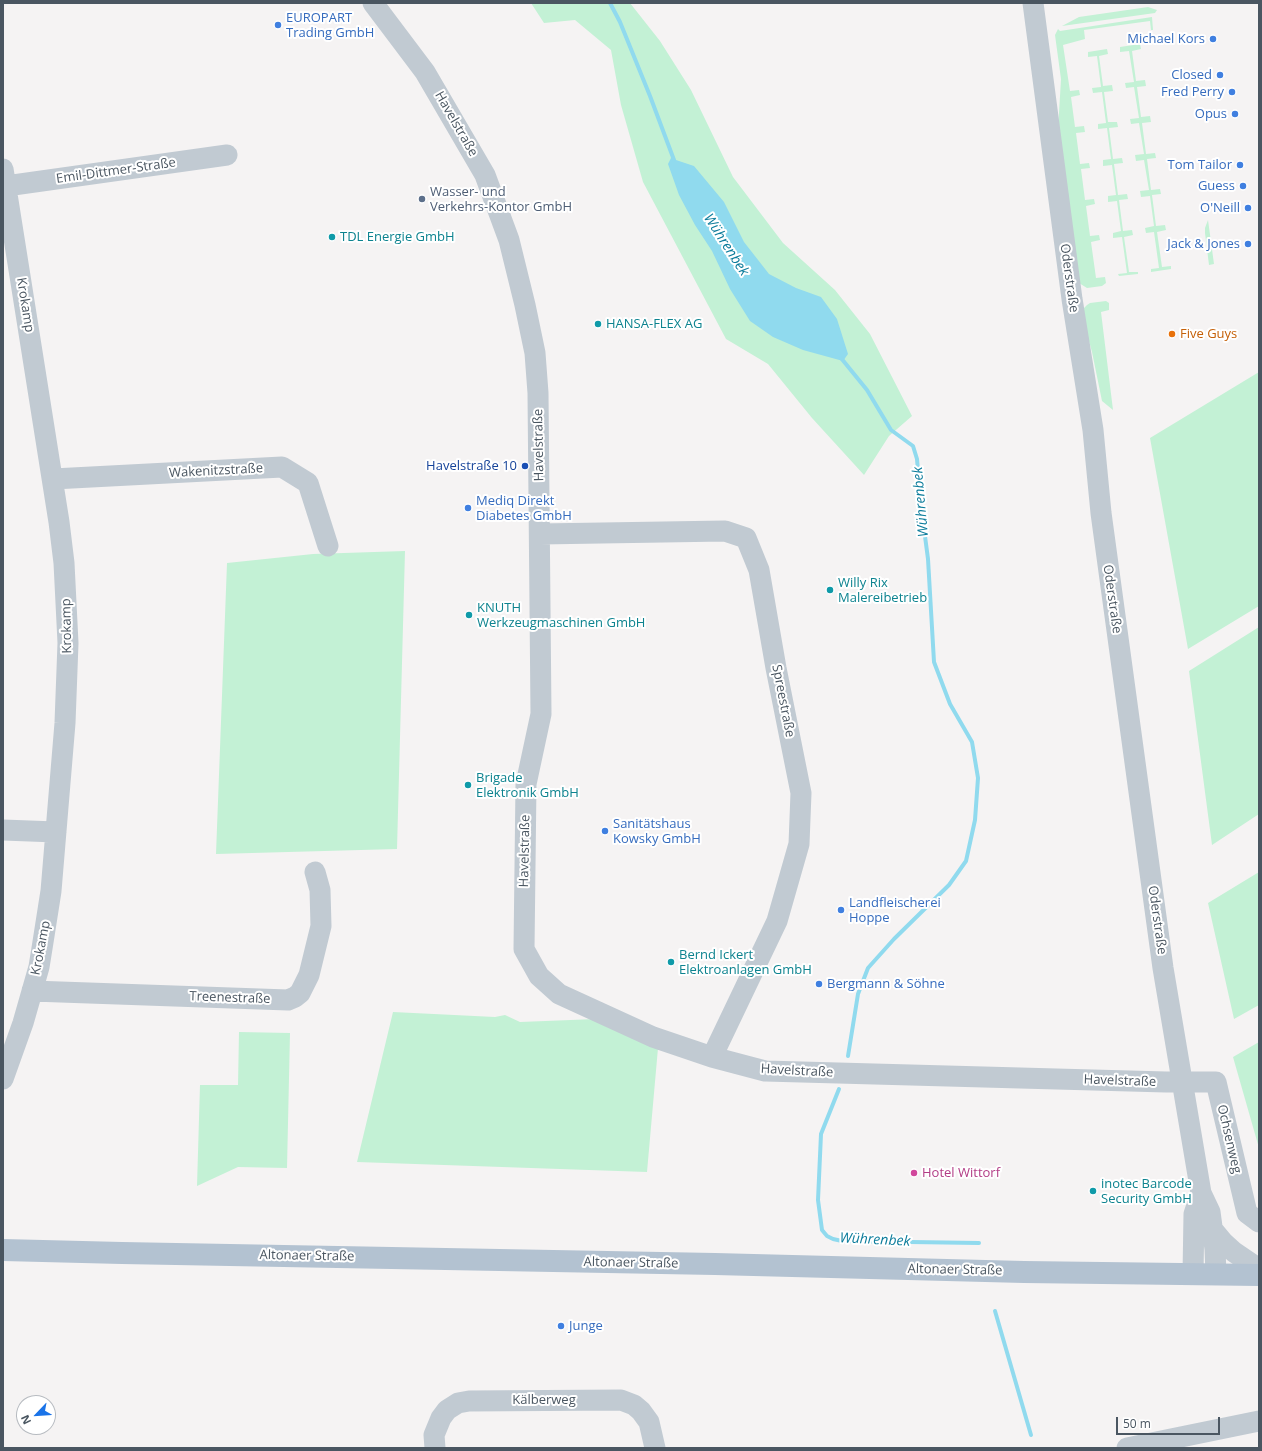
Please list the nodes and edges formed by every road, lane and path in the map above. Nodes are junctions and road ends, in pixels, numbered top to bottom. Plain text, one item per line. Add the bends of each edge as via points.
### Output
1 (373, 3) edge
2 (1033, 3) edge
3 (227, 156) dead end
4 (4, 178) edge
5 (53, 479) junction
6 (540, 534) junction
7 (328, 546) dead end
8 (3, 830) edge
9 (56, 832) junction
10 (315, 872) dead end
11 (32, 991) junction
12 (712, 1057) junction
13 (3, 1079) edge
14 (1183, 1081) junction
15 (1201, 1193) junction
16 (1259, 1222) edge
17 (1213, 1230) junction
18 (3, 1250) edge
19 (1259, 1269) edge
20 (1193, 1274) junction
21 (1216, 1274) junction
22 (1259, 1275) edge
23 (1259, 1421) edge
24 (1189, 1442) edge
25 (435, 1448) edge
26 (655, 1448) edge
27 (1127, 1448) edge

1 - 6 street, Havelstraße via 425,72 450,112 485,175 509,240 526,305 535,354
2 - 14 street, Oderstraße via 1162,960
3 - 4 street, Emil-Dittmer-Straße
4 - 5 street, Krokamp
5 - 7 street, Wakenitzstraße via 282,467 308,482
5 - 9 street, Krokamp via 64,563 68,643 65,723
6 - 12 street, Havelstraße via 541,714 526,784 524,949 539,976 559,994 653,1037
6 - 12 street, Spreestraße via 725,531 746,538 759,570 800,784 800,844 778,921
8 - 9 street
9 - 11 street, Krokamp via 44,942
10 - 11 street, Treenestraße via 320,890 321,926 309,975 303,988 295,997 288,1000
11 - 13 street, Krokamp
12 - 14 street, Havelstraße via 765,1072
14 - 15 street, Oderstraße
14 - 16 street, Ochsenweg via 1216,1082 1247,1213
15 - 17 street, Oderstraße via 1210,1212
15 - 20 street, Oderstraße via 1194,1214
17 - 19 street via 1234,1252
17 - 21 street, Oderstraße
18 - 20 main road, Altonaer Straße
20 - 21 main road, Altonaer Straße
21 - 22 main road, Altonaer Straße
23 - 24 street
24 - 27 street
25 - 26 street, Kälberweg via 434,1435 441,1418 447,1410 458,1403 591,1400 621,1400 634,1405 649,1422

